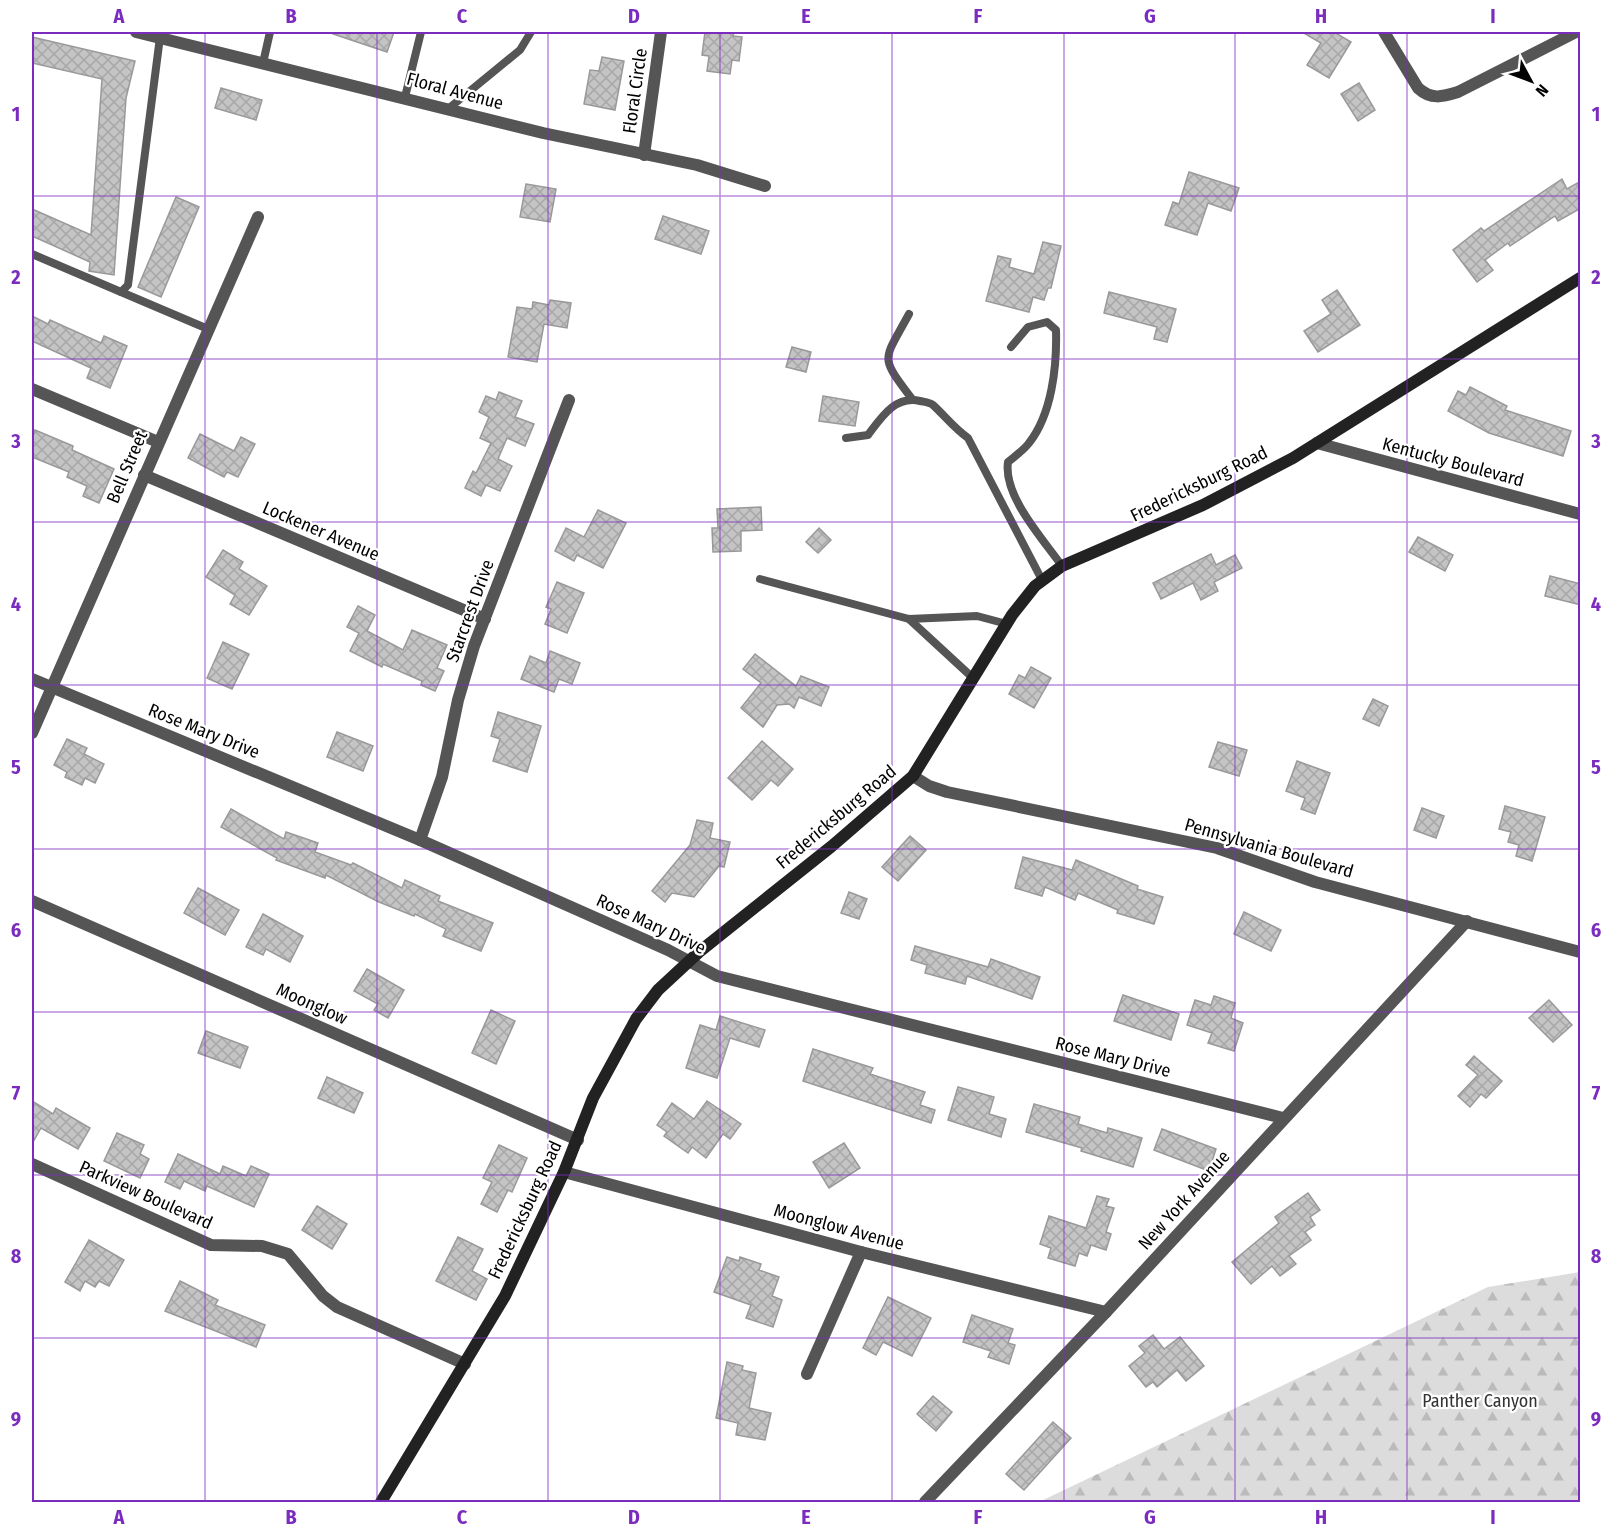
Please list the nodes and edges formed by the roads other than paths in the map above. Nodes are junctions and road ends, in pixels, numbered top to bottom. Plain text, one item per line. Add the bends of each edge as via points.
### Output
1 (136, 32) edge
2 (270, 32) edge
3 (421, 32) edge
4 (531, 32) edge
5 (661, 32) edge
6 (1384, 32) edge
7 (1576, 32) edge
8 (160, 37) junction
9 (262, 63) junction
10 (405, 97) junction
11 (448, 109) junction
12 (644, 155) junction
13 (765, 186) dead end
14 (258, 217) dead end
15 (32, 254) edge
16 (1581, 278) edge
17 (121, 292) junction
18 (909, 314) dead end
19 (208, 329) junction
20 (1011, 347) dead end
21 (32, 389) edge
22 (912, 399) junction
23 (569, 400) dead end
24 (846, 438) dead end
25 (158, 442) junction
26 (1317, 443) junction
27 (144, 475) junction
28 (1581, 513) edge
29 (1062, 566) junction
30 (760, 579) dead end
31 (1042, 580) junction
32 (909, 619) junction
33 (485, 620) junction
34 (1007, 624) junction
35 (973, 678) junction
36 (32, 679) edge
37 (51, 687) junction
38 (32, 732) edge
39 (913, 776) junction
40 (420, 840) junction
41 (32, 902) edge
42 (1467, 921) junction
43 (1581, 952) edge
44 (690, 961) junction
45 (1283, 1118) junction
46 (578, 1140) junction
47 (32, 1164) edge
48 (564, 1172) junction
49 (861, 1252) junction
50 (1106, 1312) junction
51 (465, 1364) junction
52 (807, 1374) dead end
53 (381, 1503) edge
54 (925, 1503) edge

1 - 8 street, Floral Avenue
2 - 9 lane
3 - 10 lane
4 - 11 lane via 520,50
5 - 12 street, Floral Circle
6 - 7 street via 1418,88 1430,96 1441,97
8 - 9 street, Floral Avenue
8 - 17 lane via 130,275
9 - 10 street, Floral Avenue
10 - 11 street, Floral Avenue
11 - 12 street, Floral Avenue
12 - 13 street, Floral Avenue via 697,165
14 - 19 street, Bell Street
15 - 17 lane
16 - 26 street, Fredericksburg Road
17 - 19 lane
18 - 22 lane via 887,363
19 - 25 street, Bell Street
20 - 29 lane via 1028,327 1047,322 1056,330 1056,355 1045,414 1029,444 1008,462 1006,473 1017,501
21 - 25 street
22 - 24 lane via 902,400 889,409 868,435
22 - 31 lane via 931,404 968,438
23 - 33 street, Starcrest Drive
25 - 27 street, Bell Street
26 - 28 street, Kentucky Boulevard
26 - 29 street, Fredericksburg Road via 1203,505
27 - 33 street, Lockener Avenue
27 - 37 street, Bell Street
29 - 31 street, Fredericksburg Road
30 - 32 lane
31 - 34 street, Fredericksburg Road
32 - 34 lane via 977,616
32 - 35 lane
33 - 40 street, Starcrest Drive via 458,700 442,777
34 - 35 street, Fredericksburg Road
35 - 39 street, Fredericksburg Road
36 - 37 street, Rose Mary Drive
37 - 38 street, Bell Street
37 - 40 street, Rose Mary Drive
39 - 42 street, Pennsylvania Boulevard via 947,792 1217,848 1315,882
39 - 44 street, Fredericksburg Road
40 - 44 street, Rose Mary Drive
41 - 46 street, Moonglow
42 - 43 street, Pennsylvania Boulevard
42 - 45 street, New York Avenue
44 - 45 street, Rose Mary Drive via 717,976
44 - 46 street, Fredericksburg Road via 658,990 630,1028 593,1098
45 - 50 street, New York Avenue
46 - 48 street, Fredericksburg Road
47 - 51 street, Parkview Boulevard via 210,1245 262,1245 288,1254 337,1307
48 - 49 street, Moonglow Avenue
48 - 51 street, Fredericksburg Road via 505,1296
49 - 50 street, Moonglow Avenue
49 - 52 street
50 - 54 street, New York Avenue
51 - 53 street, Fredericksburg Road

